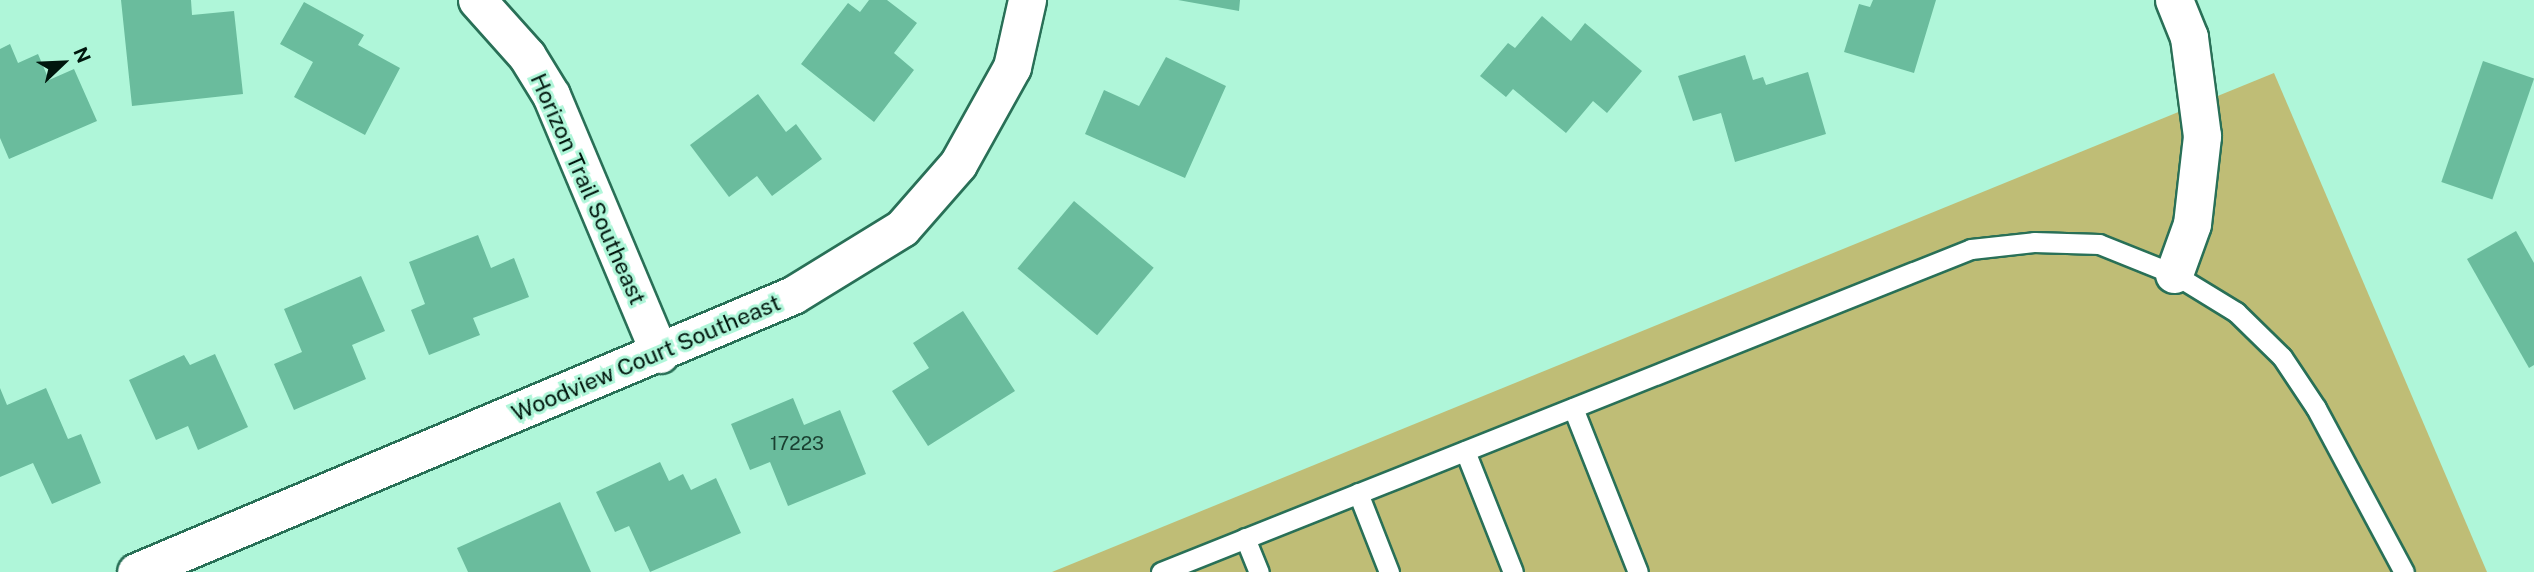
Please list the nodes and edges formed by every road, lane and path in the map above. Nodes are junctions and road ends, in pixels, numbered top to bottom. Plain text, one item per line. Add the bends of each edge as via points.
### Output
1 (477, 0) edge
2 (1027, 0) edge
3 (2174, 0) edge
4 (2174, 274) junction
5 (660, 354) junction
6 (1573, 408) junction
7 (1465, 451) junction
8 (1358, 494) junction
9 (1245, 538) junction
10 (136, 572) edge
11 (1161, 572) edge
12 (1259, 572) edge
13 (1389, 572) edge
14 (1513, 572) edge
15 (1638, 572) edge
16 (2404, 572) edge

1 - 5 street, Horizon Trail Southeast via 527,56 551,95
2 - 5 street, Woodview Court Southeast via 1005,79 958,164 902,228 793,295
3 - 4 street via 2189,37 2202,136 2192,224
4 - 6 lane via 2099,244 2034,242 1971,249
4 - 16 lane via 2236,312 2282,357 2342,451
5 - 10 street, Woodview Court Southeast
6 - 7 lane
6 - 15 lane
7 - 8 lane
7 - 14 lane
8 - 9 lane
8 - 13 lane
9 - 11 lane
9 - 12 lane

